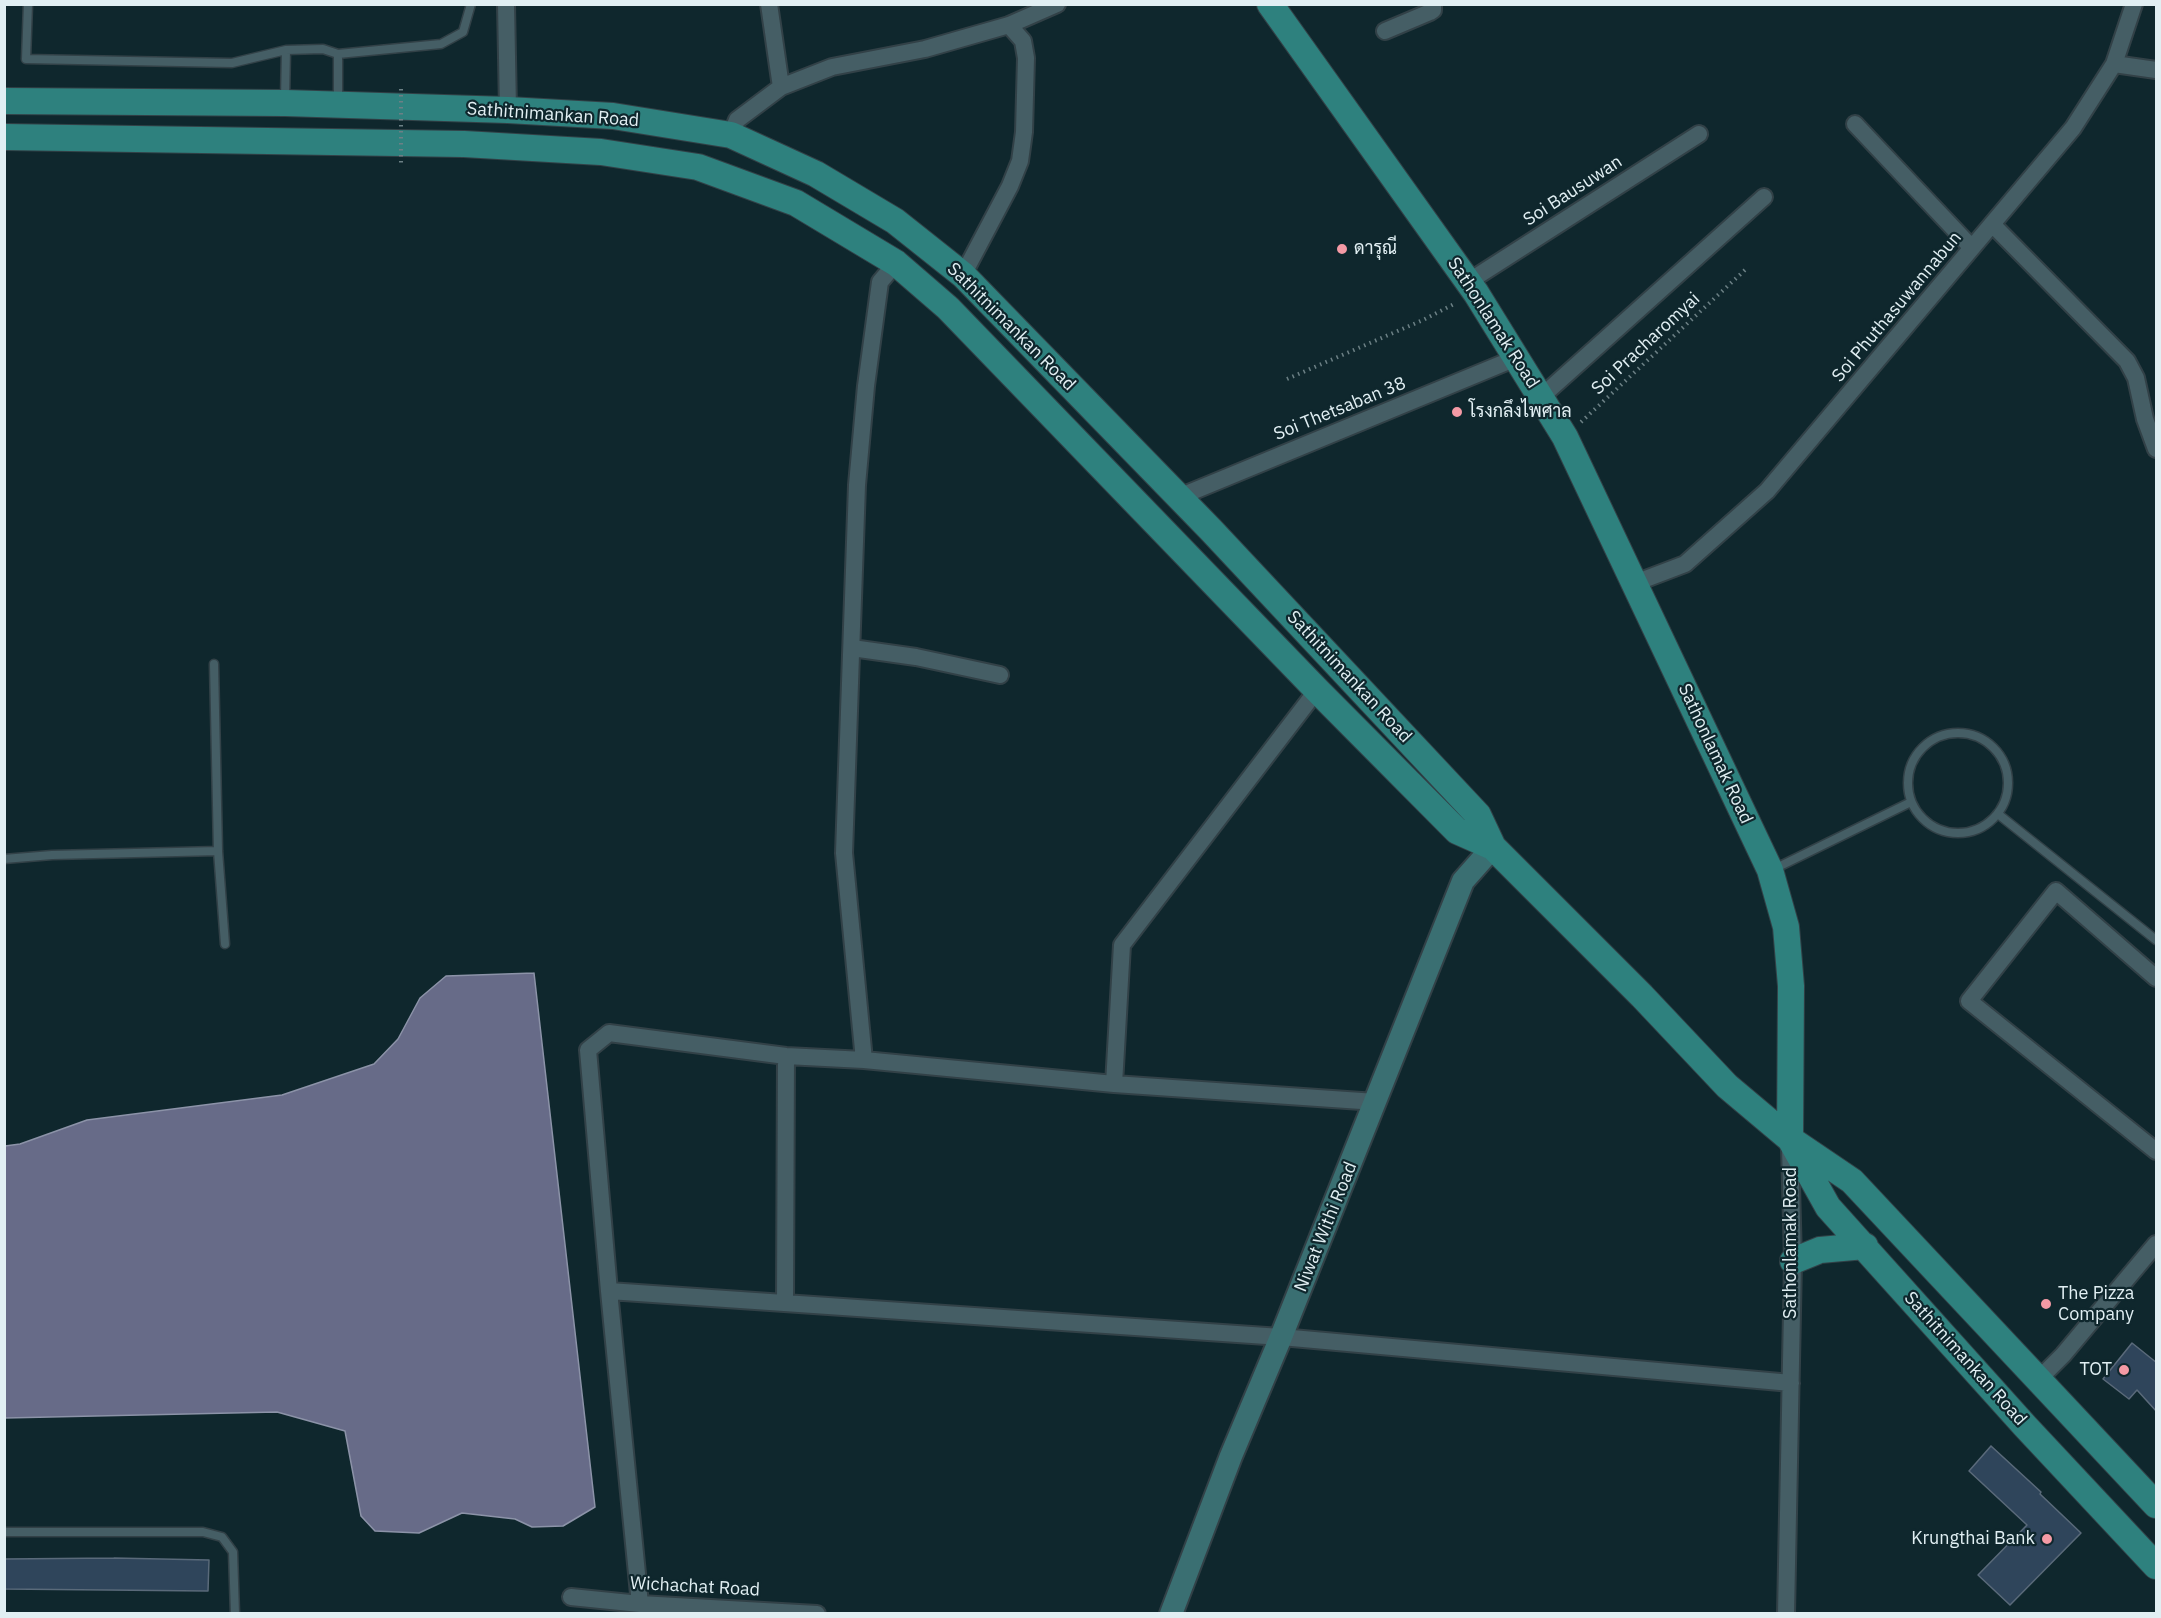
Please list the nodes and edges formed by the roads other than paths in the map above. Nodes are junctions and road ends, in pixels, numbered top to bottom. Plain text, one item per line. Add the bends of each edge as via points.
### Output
1 (28, 4) edge
2 (471, 4) edge
3 (506, 4) edge
4 (769, 4) edge
5 (1057, 4) edge
6 (1270, 4) edge
7 (1433, 4) edge
8 (2134, 4) edge
9 (1009, 25) junction
10 (1385, 31) dead end
11 (286, 50) junction
12 (338, 54) junction
13 (2114, 64) junction
14 (2157, 70) edge
15 (781, 87) junction
16 (4, 101) edge
17 (115, 101) junction
18 (285, 103) junction
19 (338, 105) junction
20 (508, 110) junction
21 (1855, 124) dead end
22 (1699, 134) dead end
23 (730, 135) junction
24 (4, 136) edge
25 (114, 139) junction
26 (1764, 197) dead end
27 (1992, 224) junction
28 (1972, 248) junction
29 (896, 263) junction
30 (963, 275) junction
31 (1472, 288) junction
32 (1516, 358) junction
33 (1541, 397) junction
34 (2157, 449) edge
35 (1179, 497) junction
36 (1635, 583) junction
37 (852, 648) junction
38 (214, 664) dead end
39 (1000, 675) dead end
40 (1317, 690) junction
41 (1911, 802) junction
42 (1998, 814) junction
43 (1493, 847) junction
44 (218, 851) junction
45 (4, 859) edge
46 (1770, 870) junction
47 (2157, 940) edge
48 (225, 944) dead end
49 (2157, 978) edge
50 (786, 1056) junction
51 (864, 1060) junction
52 (1114, 1084) junction
53 (1376, 1102) junction
54 (1790, 1139) junction
55 (2157, 1151) edge
56 (2157, 1244) edge
57 (1864, 1246) junction
58 (1793, 1262) junction
59 (609, 1291) junction
60 (785, 1303) junction
61 (1281, 1337) junction
62 (2038, 1380) junction
63 (1791, 1383) junction
64 (2009, 1409) junction
65 (2157, 1505) edge
66 (4, 1532) edge
67 (2157, 1566) edge
68 (571, 1597) dead end
69 (640, 1604) junction
70 (235, 1614) edge
71 (817, 1614) edge
72 (1171, 1614) edge
73 (1786, 1614) edge

1 - 11 lane via 26,58 232,63
2 - 12 lane via 463,32 441,44
3 - 20 street
4 - 15 street
5 - 9 street
6 - 31 main road, Sathonlamak Road
7 - 10 street via 1430,12
8 - 13 street, Soi Phuthasuwannabun
9 - 15 street via 925,49 832,67
9 - 30 street via 1023,41 1026,58 1020,161
11 - 12 lane via 323,49
11 - 18 lane
12 - 19 lane
13 - 14 street
13 - 27 street, Soi Phuthasuwannabun via 2073,128
15 - 23 street via 737,120
16 - 17 main road, Sathitnimankan Road
17 - 18 main road, Sathitnimankan Road
17 - 25 main road
18 - 19 main road, Sathitnimankan Road
19 - 20 main road, Sathitnimankan Road
20 - 23 main road, Sathitnimankan Road via 613,116
21 - 28 street
22 - 31 street, Soi Bausuwan
23 - 30 main road, Sathitnimankan Road via 816,174 895,221
24 - 25 main road, Sathitnimankan Road
25 - 29 main road, Sathitnimankan Road via 464,144 601,152 698,167 796,203
26 - 33 street
27 - 28 street, Soi Phuthasuwannabun
27 - 34 street via 2127,361 2136,378
28 - 36 street, Soi Phuthasuwannabun via 1767,491 1685,564
29 - 37 street via 880,282 866,386 857,484
29 - 40 main road, Sathitnimankan Road via 948,308
30 - 35 main road, Sathitnimankan Road
31 - 32 main road, Sathonlamak Road
32 - 33 main road, Sathonlamak Road
32 - 35 street, Soi Thetsaban 38
33 - 36 main road, Sathonlamak Road via 1565,437
35 - 43 main road, Sathitnimankan Road via 1478,814
36 - 46 main road, Sathonlamak Road
37 - 39 street
37 - 51 street via 844,853
38 - 44 lane
40 - 43 main road, Sathitnimankan Road via 1457,831
40 - 52 street via 1122,945
41 - 42 lane via 1924,822 1955,834 1979,829
41 - 42 lane via 1907,775 1924,746 1938,736 1972,735 1999,753 2006,768 2009,784
41 - 46 lane
42 - 47 lane
43 - 53 main road, Niwat Withi Road via 1463,881
43 - 54 main road, Sathitnimankan Road via 1727,1086
44 - 45 lane
44 - 48 lane
46 - 54 main road, Sathonlamak Road via 1786,927 1791,986
49 - 55 street via 2056,891 1969,1001
50 - 51 street
50 - 59 street via 609,1034 588,1050
50 - 60 street
51 - 52 street
52 - 53 street
53 - 61 main road, Niwat Withi Road
54 - 57 main road, Sathitnimankan Road via 1827,1207
54 - 58 street, Sathonlamak Road
54 - 62 main road, Sathitnimankan Road via 1852,1181
56 - 62 street
57 - 58 main road via 1820,1250
57 - 64 main road, Sathitnimankan Road
58 - 63 street, Sathonlamak Road
59 - 60 street
59 - 69 street
60 - 61 street
61 - 63 street
61 - 72 main road, Niwat Withi Road
62 - 64 main road
62 - 65 main road, Sathitnimankan Road
63 - 73 street, Sathonlamak Road
64 - 67 main road, Sathitnimankan Road
66 - 70 lane via 203,1532 222,1538 232,1552
68 - 69 street, Wichachat Road
69 - 71 street, Wichachat Road

